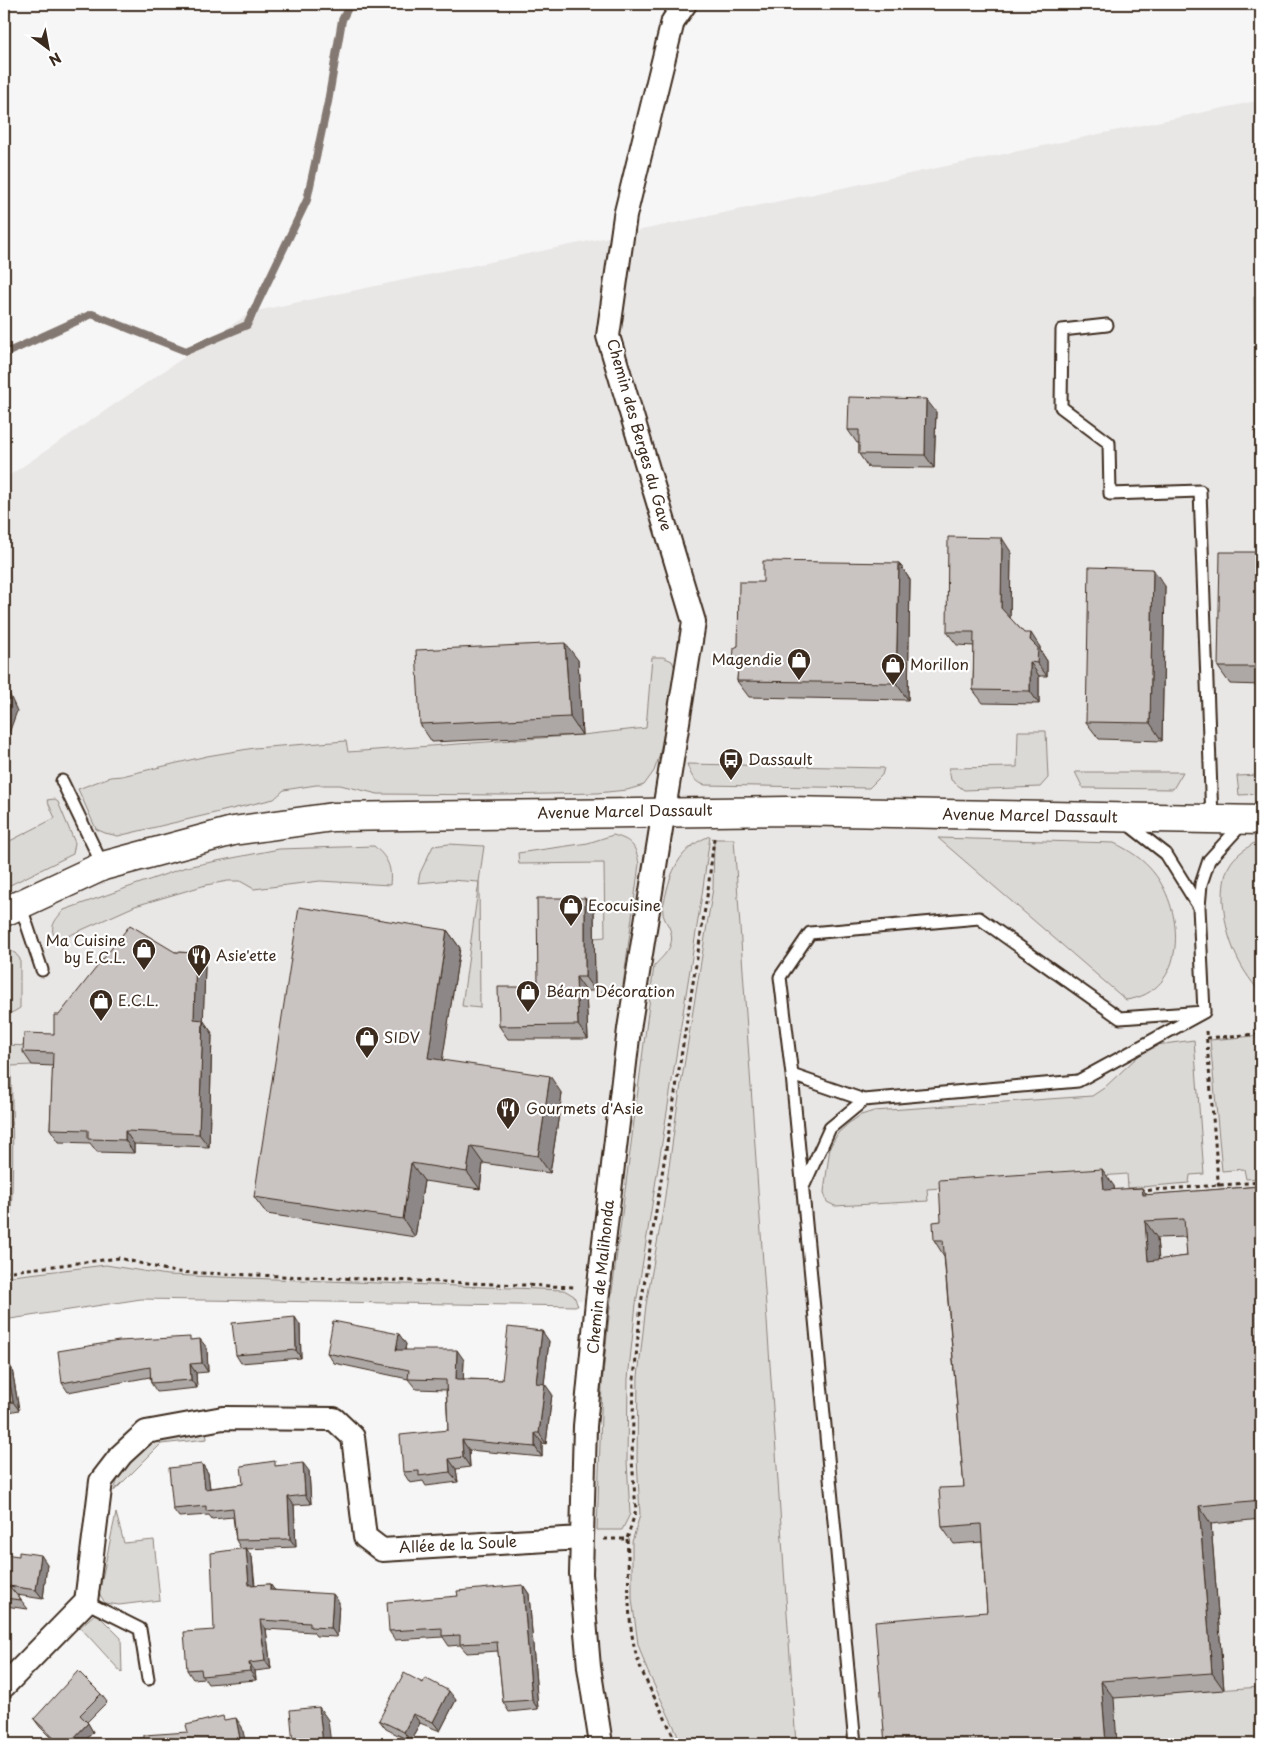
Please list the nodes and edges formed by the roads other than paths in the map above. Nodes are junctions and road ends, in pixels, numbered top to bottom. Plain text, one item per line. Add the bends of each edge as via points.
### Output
1 (686, 4) edge
2 (1107, 325) dead end
3 (62, 781) dead end
4 (663, 811) junction
5 (1120, 818) junction
6 (1212, 819) junction
7 (1253, 820) edge
8 (103, 866) junction
9 (1199, 907) junction
10 (12, 908) edge
11 (42, 970) dead end
12 (1204, 1012) junction
13 (792, 1075) junction
14 (864, 1100) junction
15 (803, 1187) junction
16 (581, 1538) junction
17 (86, 1602) junction
18 (148, 1679) dead end
19 (4, 1686) edge
20 (601, 1744) edge
21 (855, 1744) edge

1 - 4 street, Chemin des Berges du Gave via 673,21 625,216 608,336 694,622
2 - 6 lane via 1062,330 1061,407 1109,443 1110,494 1200,491
3 - 8 lane
4 - 5 street, Avenue Marcel Dassault via 831,811
4 - 8 street, Avenue Marcel Dassault via 333,817 233,831
4 - 16 street, Chemin de Malihonda via 630,1029 599,1287 585,1426
5 - 6 street, Avenue Marcel Dassault
5 - 9 lane via 1166,854
6 - 7 street, Avenue Marcel Dassault
7 - 9 lane via 1209,860 1201,884
8 - 10 street, Avenue Marcel Dassault
9 - 12 lane
10 - 11 lane
12 - 13 lane via 1120,1018 979,918 810,933 780,977
12 - 14 lane via 1078,1081
13 - 14 lane
13 - 15 lane
14 - 15 lane via 830,1128
15 - 21 lane
16 - 17 street, Allée de la Soule via 382,1550 365,1537 353,1437 334,1419 223,1418 146,1432 121,1455 101,1481
16 - 20 street, Chemin de Malihonda via 589,1667
17 - 18 lane via 140,1629
17 - 19 street

